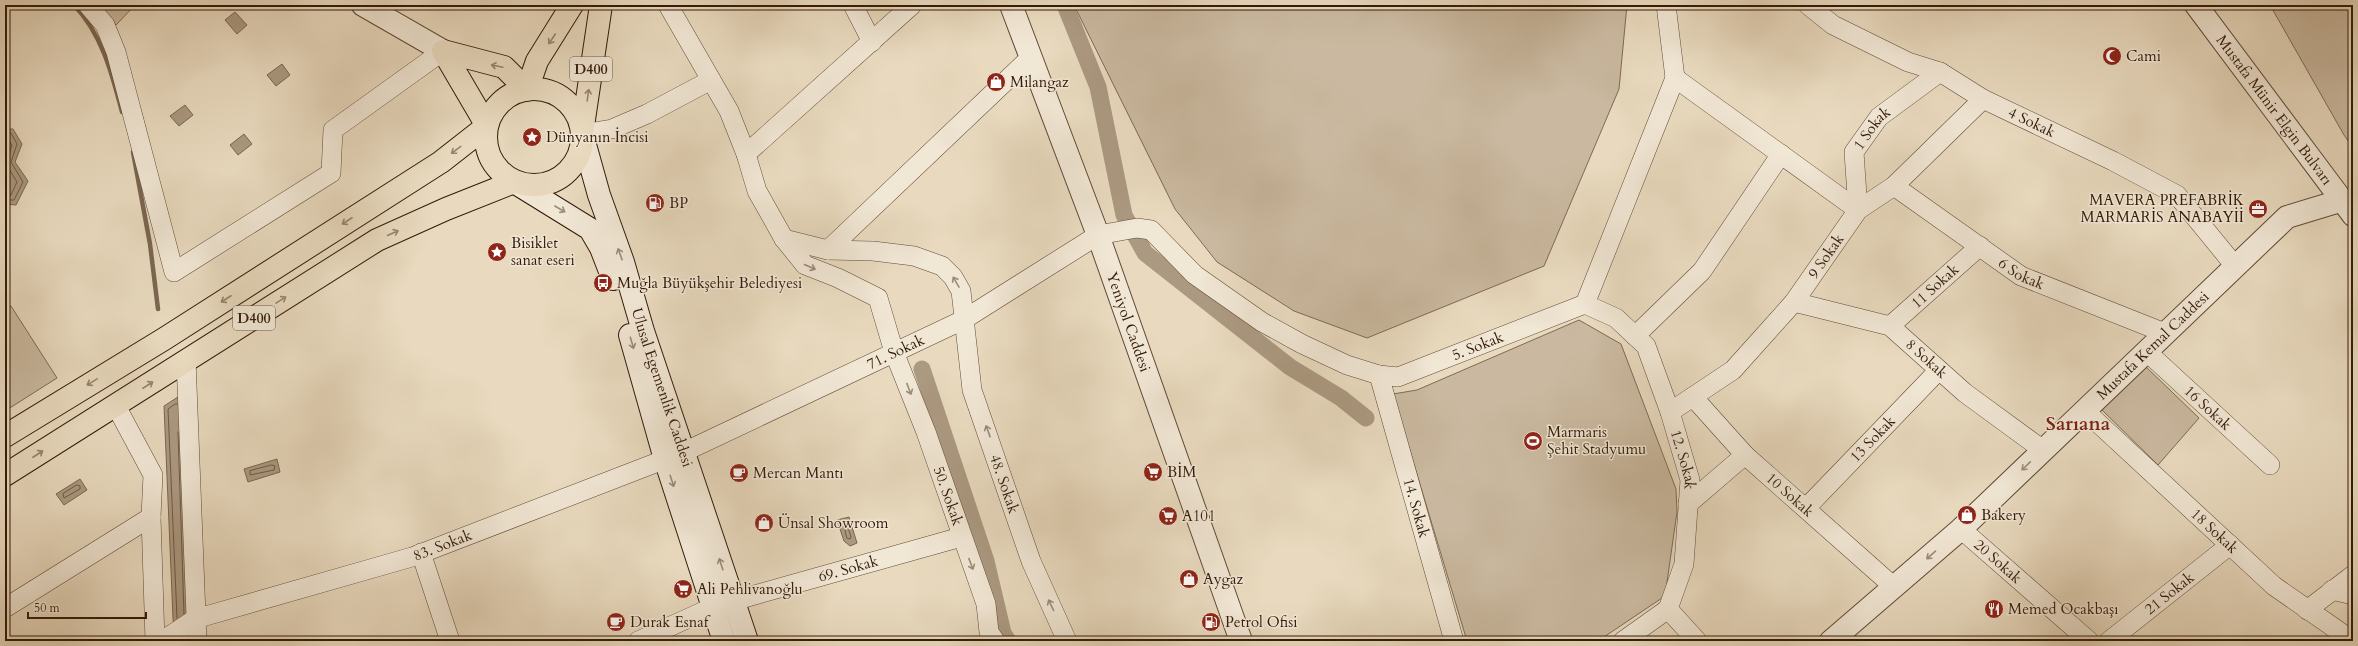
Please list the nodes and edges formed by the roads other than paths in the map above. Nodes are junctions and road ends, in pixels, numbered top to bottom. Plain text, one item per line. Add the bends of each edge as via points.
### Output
1 (88, 5) edge
2 (363, 5) edge
3 (572, 5) edge
4 (601, 5) edge
5 (668, 5) edge
6 (853, 5) edge
7 (912, 5) edge
8 (1011, 5) edge
9 (1666, 5) edge
10 (1808, 5) edge
11 (2196, 5) edge
12 (872, 42) junction
13 (443, 51) junction
14 (1030, 58) junction
15 (1940, 72) junction
16 (1675, 78) junction
17 (711, 80) junction
18 (527, 90) junction
19 (1983, 99) junction
20 (487, 126) junction
21 (582, 134) junction
22 (746, 154) junction
23 (1781, 154) junction
24 (514, 182) junction
25 (1894, 186) junction
26 (2348, 208) edge
27 (1858, 210) junction
28 (1108, 234) junction
29 (784, 239) junction
30 (1980, 246) junction
31 (828, 250) junction
32 (2235, 266) junction
33 (1794, 302) junction
34 (1585, 304) junction
35 (963, 320) junction
36 (1890, 326) junction
37 (2165, 334) junction
38 (1635, 336) junction
39 (2146, 351) junction
40 (894, 352) junction
41 (186, 360) junction
42 (1940, 370) junction
43 (1379, 375) junction
44 (1692, 397) junction
45 (116, 406) junction
46 (2084, 410) junction
47 (1670, 412) junction
48 (5, 436) edge
49 (2043, 450) junction
50 (674, 455) junction
51 (1745, 455) junction
52 (2270, 465) dead end
53 (5, 475) edge
54 (1688, 504) junction
55 (1806, 508) junction
56 (151, 517) junction
57 (1961, 529) junction
58 (961, 537) junction
59 (2230, 545) junction
60 (421, 553) junction
61 (2353, 575) edge
62 (1894, 587) junction
63 (2332, 590) junction
64 (2353, 595) edge
65 (5, 608) edge
66 (719, 609) junction
67 (1668, 609) junction
68 (2308, 610) junction
69 (193, 620) junction
70 (163, 639) edge
71 (197, 641) edge
72 (450, 641) edge
73 (638, 641) edge
74 (661, 641) edge
75 (724, 641) edge
76 (747, 641) edge
77 (995, 641) edge
78 (1067, 641) edge
79 (1241, 641) edge
80 (1454, 641) edge
81 (1622, 641) edge
82 (1697, 641) edge
83 (1831, 641) edge
84 (2089, 641) edge
85 (2109, 641) edge
86 (2353, 641) edge

1 - 13 street via 105,25 116,52 174,272 331,173 333,130
2 - 13 street
3 -> 18 highway via 537,61
21 -> 4 highway, D400
5 - 17 street, 50. Sokak
6 - 12 street
7 - 12 street
8 - 14 street, Yeniyol Caddesi
9 - 16 street
10 - 15 street, 4 Sokak via 1833,25 1908,62
11 - 26 street, Mustafa Münir Elgin Bulvarı
12 - 22 street
18 -> 13 highway via 504,67
13 - 20 highway
14 - 28 street, Yeniyol Caddesi
14 - 31 street
15 - 19 street, 4 Sokak
15 - 27 street, 1 Sokak via 1879,117 1854,152
16 - 23 street
16 - 34 street
17 - 21 street via 612,129
17 - 22 street, 50. Sokak via 729,111
18 - 20 highway, D400 via 512,94 499,104 490,116
18 - 21 highway, D400 via 542,90 557,95 578,118
19 - 25 street, 9 Sokak
19 - 32 street, 4 Sokak via 2113,161 2177,195
20 - 24 highway, D400 via 486,147 491,161 501,173
20 -> 48 highway, D400 via 428,170 164,339
21 - 24 highway, D400 via 580,150 573,165 562,177 547,184 530,186
50 -> 21 street, Ulusal Egemenlik Caddesi via 622,262
22 - 29 street, 50. Sokak via 757,191
23 - 27 street
23 - 38 street via 1702,271
41 -> 24 highway, D400 via 377,240
24 -> 50 street, Ulusal Egemenlik Caddesi via 590,229 601,248 617,291
25 - 27 street, 9 Sokak
25 - 30 street, 6 Sokak
26 - 32 street, Mustafa Kemal Caddesi via 2287,217
27 - 33 street, 9 Sokak
28 - 35 street, 71. Sokak
28 - 43 street, 5. Sokak via 1137,228 1151,230 1195,275 1262,322 1341,362
28 - 79 street, Yeniyol Caddesi
29 - 31 street, 48. Sokak
29 -> 40 street, 50. Sokak via 805,265 878,298
30 - 36 street, 11 Sokak
30 - 37 street, 6 Sokak via 2021,276
35 -> 31 street, 48. Sokak via 961,291 953,277 942,266 914,256 873,251
32 - 37 street, Mustafa Kemal Caddesi
33 - 36 street, 8 Sokak
33 - 44 street, 9 Sokak via 1733,370
34 - 38 street, 12. Sokak via 1616,318
34 - 43 street, 5. Sokak via 1398,377
35 - 40 street, 71. Sokak
78 -> 35 street, 48. Sokak via 1031,561 972,390
36 - 42 street, 8 Sokak
37 - 39 street, Mustafa Kemal Caddesi
38 - 47 street, 12. Sokak via 1646,346
39 - 46 street, Mustafa Kemal Caddesi
39 - 52 street, 16 Sokak
40 - 50 street, 71. Sokak
40 -> 58 street, 50. Sokak via 926,432
45 -> 41 highway, D400
41 - 69 street
42 - 49 street, 8 Sokak via 1965,393
42 - 55 street, 13 Sokak
43 - 80 street, 14. Sokak
44 - 47 street, 9 Sokak
44 - 51 street, 10 Sokak
53 -> 45 highway, D400
45 - 56 street via 153,475
46 - 49 street, Mustafa Kemal Caddesi
46 - 59 street, 18 Sokak
47 - 54 street, 12. Sokak via 1690,480
49 -> 57 street, Mustafa Kemal Caddesi
50 - 60 street, 83. Sokak
50 - 66 street, Ulusal Egemenlik Caddesi
51 - 54 street
51 - 55 street, 10 Sokak
54 - 67 street, 12. Sokak via 1684,564
55 - 62 street, 10 Sokak
56 - 65 street
56 - 70 street
57 -> 62 street, Mustafa Kemal Caddesi
57 - 84 street, 20 Sokak
58 - 66 street, 69. Sokak
58 -> 77 street, 50. Sokak via 986,604 989,632
59 - 68 street, 18 Sokak via 2274,586
59 - 85 street, 21 Sokak
60 - 69 street, 83. Sokak
60 - 72 street
61 - 63 street
62 - 83 street, Mustafa Kemal Caddesi
63 - 64 street
63 - 68 street
66 - 73 street
66 - 74 street
66 - 75 street, Ulusal Egemenlik Caddesi
66 - 76 street, Ulusal Egemenlik Caddesi
67 - 81 street
67 - 82 street
68 - 86 street, 18 Sokak
69 - 70 street, 83. Sokak
69 - 71 street

